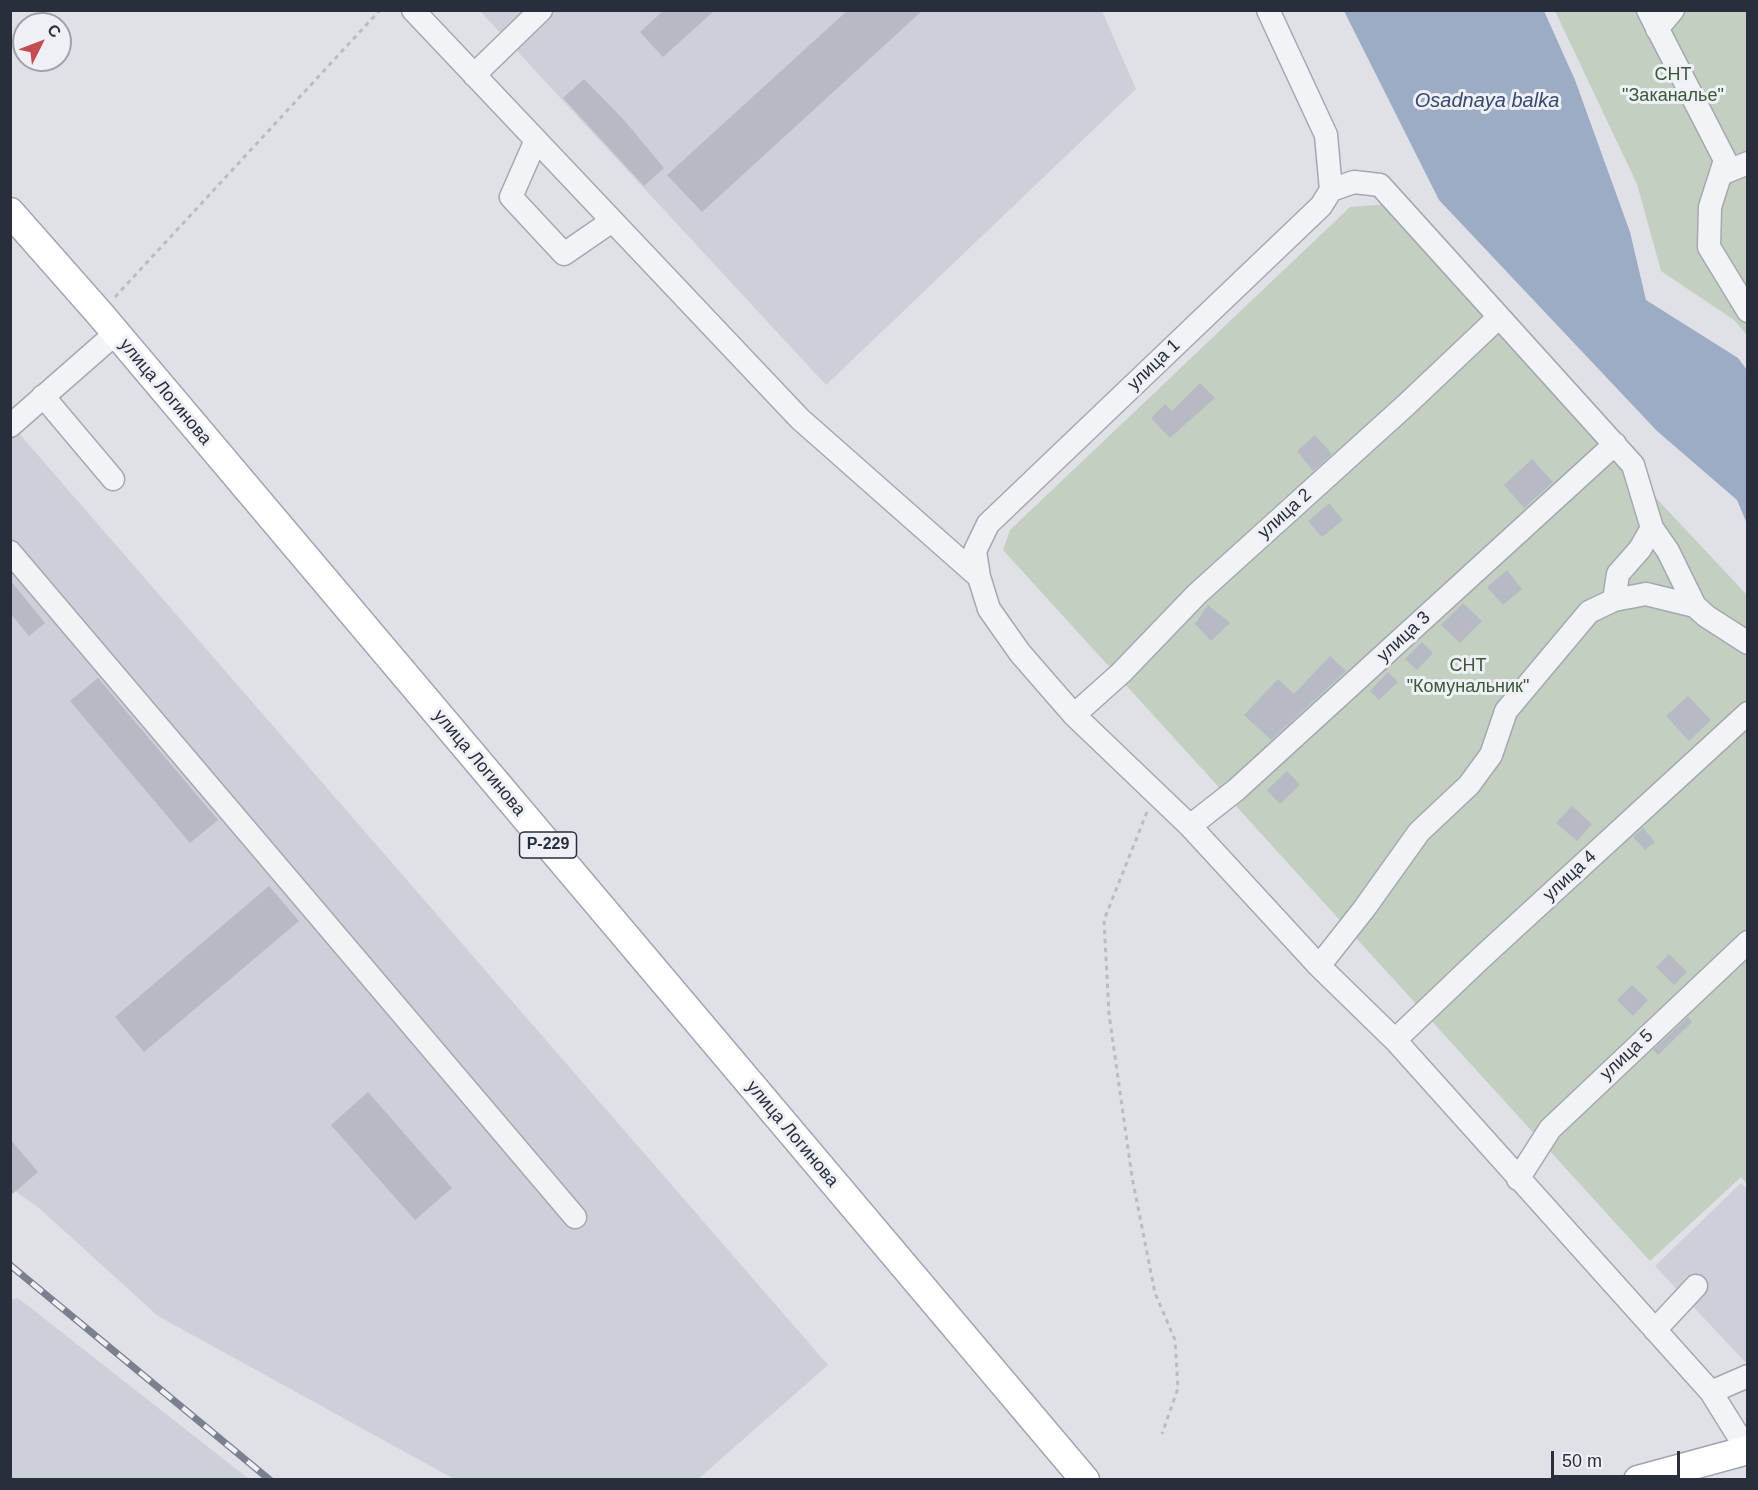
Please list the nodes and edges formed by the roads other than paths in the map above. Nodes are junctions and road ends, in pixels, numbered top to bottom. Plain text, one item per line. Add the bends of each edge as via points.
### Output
1 (413, 10) edge
2 (541, 10) edge
3 (1268, 10) edge
4 (1672, 10) edge
5 (1653, 20) edge
6 (474, 75) junction
7 (536, 140) junction
8 (1748, 163) edge
9 (1721, 174) junction
10 (1326, 198) junction
11 (10, 212) edge
12 (612, 221) junction
13 (1748, 312) edge
14 (1499, 317) junction
15 (107, 324) junction
16 (43, 396) junction
17 (10, 426) edge
18 (1615, 444) junction
19 (113, 478) dead end
20 (1652, 528) junction
21 (10, 552) edge
22 (979, 577) junction
23 (1614, 600) junction
24 (1695, 606) junction
25 (1748, 643) edge
26 (1748, 713) edge
27 (1074, 716) junction
28 (1190, 826) junction
29 (1748, 942) edge
30 (1319, 966) junction
31 (1395, 1040) junction
32 (1518, 1179) junction
33 (575, 1217) dead end
34 (1696, 1286) dead end
35 (1655, 1330) junction
36 (1748, 1376) edge
37 (1711, 1392) junction
38 (1747, 1450) edge
39 (1085, 1479) edge
40 (1638, 1479) edge

1 - 6 street
2 - 6 street
3 - 10 street via 1326,135
4 - 5 street
5 - 9 street via 1725,160
6 - 7 street
7 - 12 street
7 - 12 street via 511,197 564,254
8 - 9 street
9 - 13 street via 1710,207 1709,247
10 - 14 street via 1354,182 1380,185
10 - 22 street, улица 1 via 988,524 975,551
11 - 15 main road, улица Логинова / Р-229
12 - 22 street via 800,419
14 - 18 street
14 - 27 street, улица 2 via 1197,594
15 - 16 street
15 - 39 main road, улица Логинова / Р-229
16 - 17 street
16 - 19 street
18 - 20 street via 1633,465
18 - 28 street, улица 3 via 1244,783
20 - 23 street via 1618,574
20 - 24 street
21 - 33 street
22 - 27 street via 989,609 1020,653
23 - 24 street via 1646,594
23 - 30 street via 1589,612 1506,711 1491,755 1469,785 1419,832
24 - 25 street
26 - 31 street, улица 4
27 - 28 street
28 - 30 street
29 - 32 street, улица 5 via 1550,1129
30 - 31 street
31 - 32 street
32 - 35 street
34 - 35 street
35 - 37 street
36 - 37 street
37 - 38 street
38 - 40 main road

